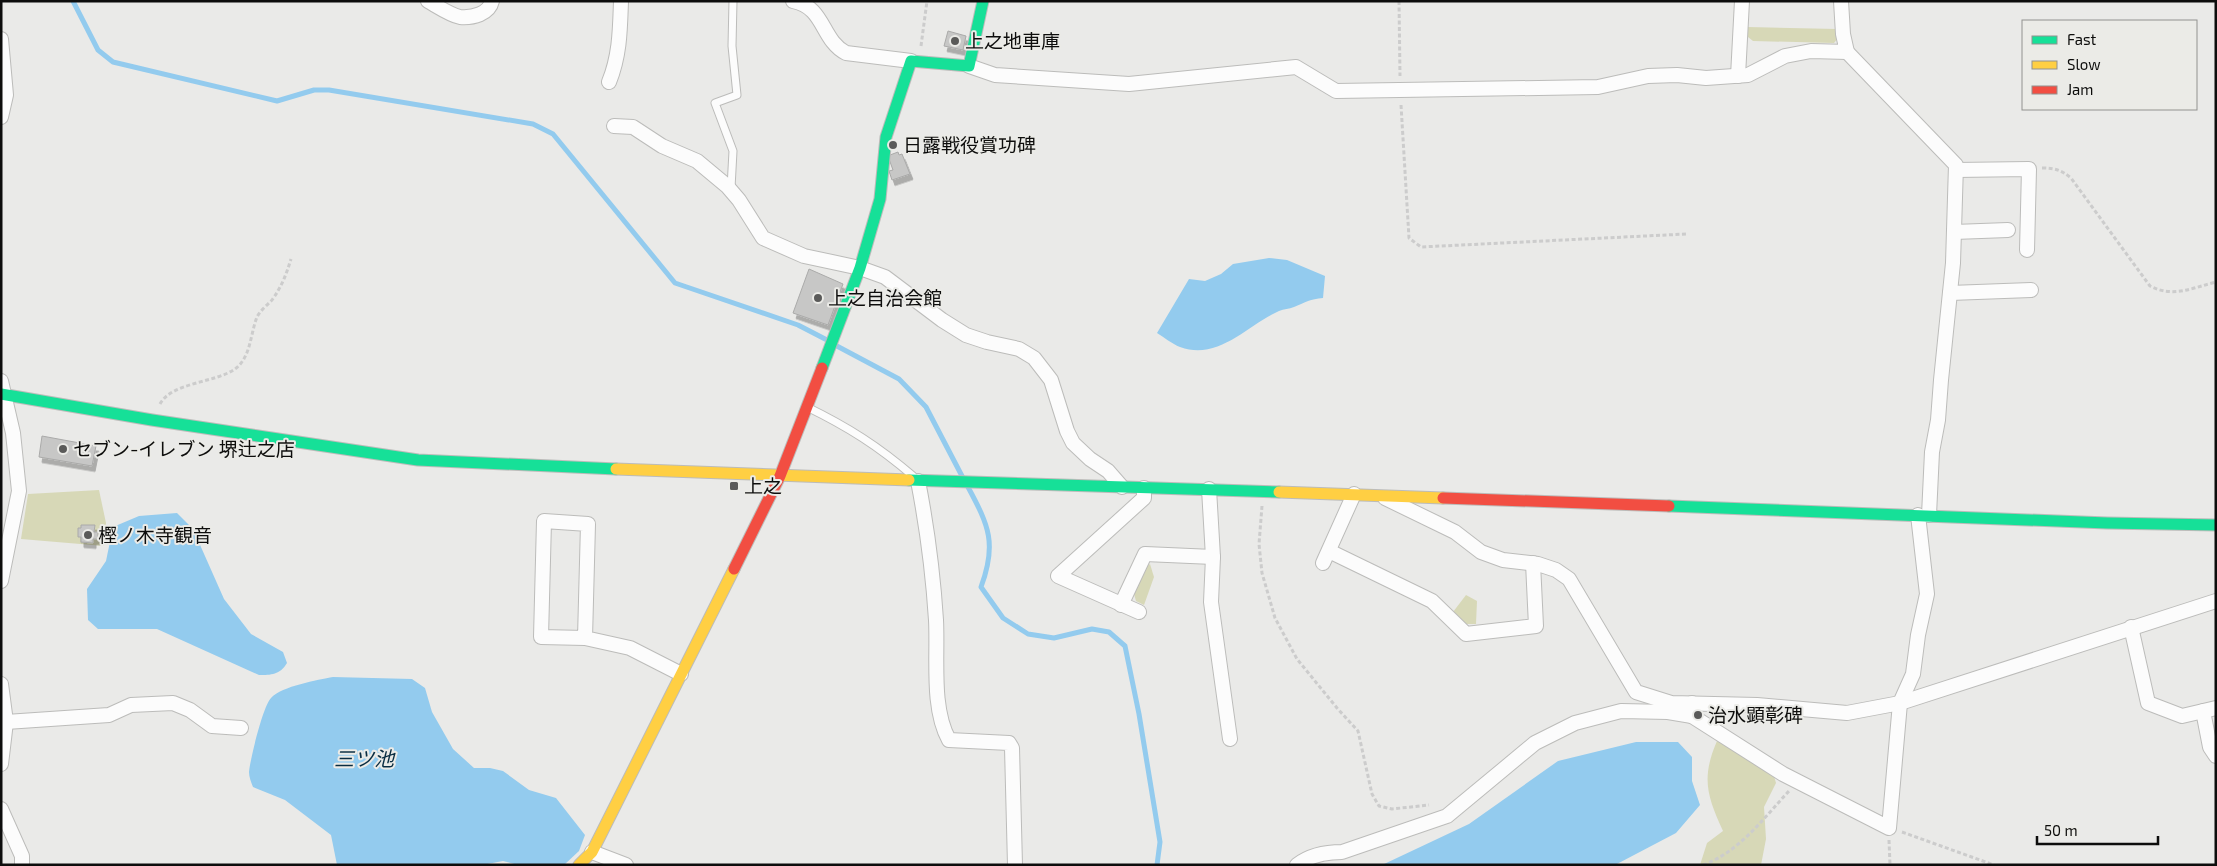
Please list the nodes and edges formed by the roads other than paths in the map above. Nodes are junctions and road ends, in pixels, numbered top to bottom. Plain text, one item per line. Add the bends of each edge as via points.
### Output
1 (428, 1) edge
2 (492, 1) edge
3 (621, 1) edge
4 (733, 1) edge
5 (793, 1) edge
6 (983, 1) edge
7 (1742, 1) edge
8 (1841, 1) edge
9 (809, 4) edge
10 (1, 38) edge
11 (1847, 52) junction
12 (916, 58) junction
13 (969, 66) junction
14 (1738, 76) junction
15 (609, 82) dead end
16 (1, 117) edge
17 (614, 126) dead end
18 (1956, 170) junction
19 (731, 191) junction
20 (2008, 230) dead end
21 (1954, 232) junction
22 (2027, 250) dead end
23 (860, 268) junction
24 (2031, 290) dead end
25 (1950, 293) junction
26 (2, 390) edge
27 (806, 407) junction
28 (7, 435) edge
29 (780, 476) junction
30 (918, 481) junction
31 (1122, 487) junction
32 (1144, 488) junction
33 (1209, 489) junction
34 (1354, 494) junction
35 (1378, 495) junction
36 (1924, 515) junction
37 (2216, 525) edge
38 (1213, 557) junction
39 (1533, 563) junction
40 (1, 581) edge
41 (2216, 601) edge
42 (1121, 605) junction
43 (1139, 612) dead end
44 (2131, 627) junction
45 (585, 638) junction
46 (681, 674) junction
47 (1, 684) edge
48 (1900, 703) junction
49 (2209, 709) edge
50 (1692, 710) junction
51 (6, 722) junction
52 (241, 728) dead end
53 (1230, 739) dead end
54 (2216, 756) edge
55 (1, 764) edge
56 (1, 809) edge
57 (592, 852) junction
58 (22, 865) edge
59 (579, 865) edge
60 (626, 865) edge
61 (1016, 865) edge
62 (1297, 865) edge

1 - 2 street via 460,17 484,14
3 - 15 street via 620,38
4 - 19 lane via 736,95 715,103 733,151
5 - 9 street
6 - 13 street
7 - 14 street
8 - 11 street via 1842,34
9 - 12 street via 836,48 846,53
10 - 16 street via 6,94
11 - 14 street via 1785,56 1748,75
11 - 18 street via 1956,165
12 - 13 street
12 - 23 street via 886,137 880,199
13 - 14 street via 996,75 1129,84 1296,67 1336,91 1598,87 1648,76
17 - 19 street via 633,127 662,146 697,161
18 - 21 street
18 - 22 street via 2029,169
19 - 23 street via 764,238 804,256
20 - 21 street
21 - 25 street
23 - 27 street
23 - 31 street via 886,277 966,335 1019,349 1034,358 1053,385 1073,443 1108,471
24 - 25 street
25 - 36 street via 1938,420
26 - 28 street
26 - 29 street via 152,420 418,460
27 - 29 street
27 - 30 lane via 849,428 887,453
28 - 40 street via 19,491
29 - 30 street
29 - 46 street
30 - 31 street
30 - 61 street via 930,547 942,728 949,740 1009,743 1012,748
31 - 32 street
32 - 33 street
32 - 42 street via 1144,498 1058,576
33 - 34 street
33 - 38 street
34 - 35 street
34 - 39 street via 1326,557 1432,601 1466,634 1536,626
35 - 36 street
35 - 39 street via 1455,532 1481,552 1503,560
36 - 37 street
36 - 48 street via 1927,594 1913,674
38 - 42 street via 1145,554
38 - 53 street via 1211,602
39 - 50 street via 1556,570 1572,583 1636,692
41 - 44 street
42 - 43 street
44 - 48 street
44 - 49 street via 2148,703 2182,716
45 - 45 street via 541,637 544,521 588,524
45 - 46 street via 630,648
46 - 57 street
47 - 51 street
48 - 50 street via 1847,713 1757,704
48 - 50 street via 1889,828 1798,782
49 - 54 street via 2210,747
50 - 62 street via 1621,711 1575,723 1535,742 1447,816 1342,852 1327,852 1305,859
51 - 52 street via 109,715 131,705 173,703 190,710 212,726
51 - 55 street
56 - 58 street via 22,856
57 - 59 street
57 - 60 street

